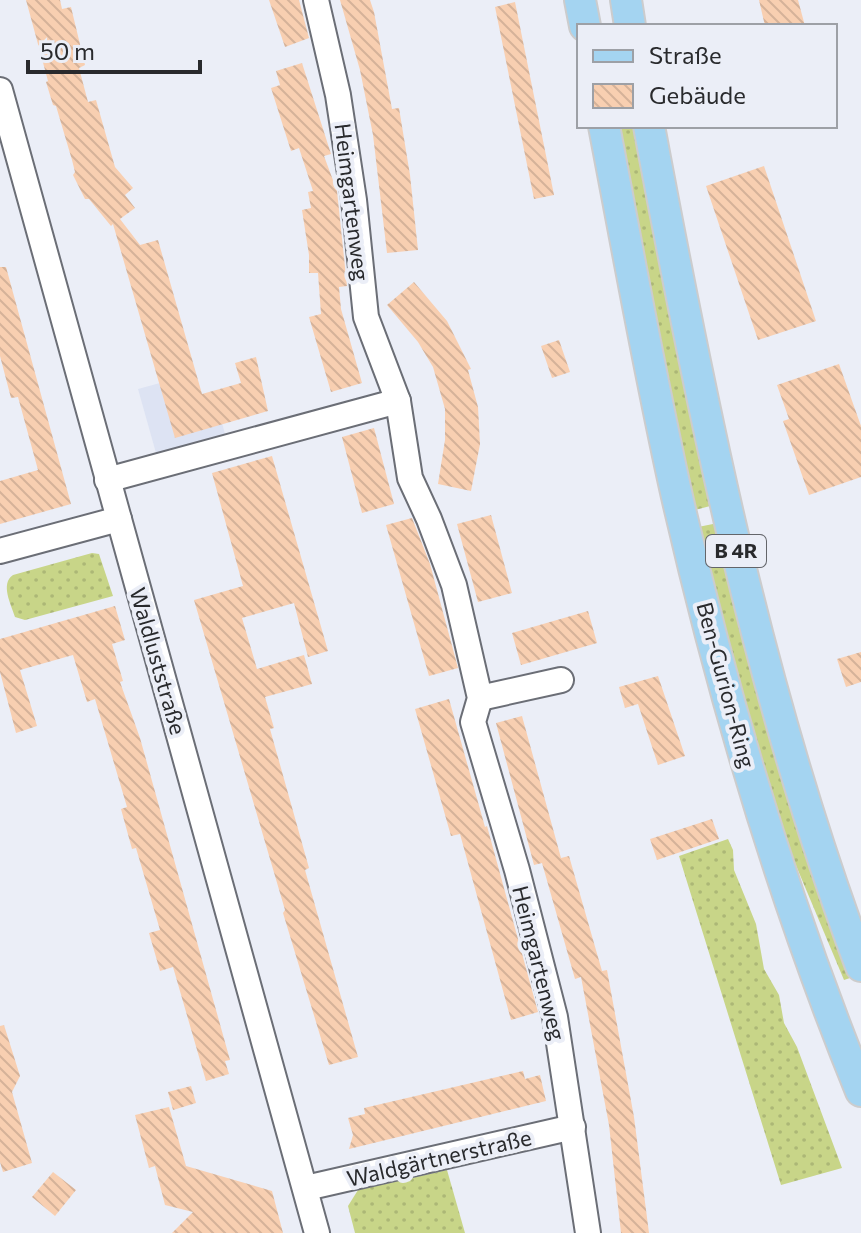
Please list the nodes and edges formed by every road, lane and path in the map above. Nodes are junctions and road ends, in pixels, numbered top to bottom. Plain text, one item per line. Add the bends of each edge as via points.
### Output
1 (316, 0) edge
2 (580, 0) edge
3 (626, 0) edge
4 (585, 24) edge
5 (630, 24) edge
6 (0, 90) edge
7 (604, 128) edge
8 (649, 128) edge
9 (6, 133) edge
10 (398, 401) junction
11 (107, 480) junction
12 (119, 519) junction
13 (0, 551) edge
14 (561, 680) dead end
15 (480, 698) junction
16 (861, 966) edge
17 (861, 1091) edge
18 (573, 1127) junction
19 (306, 1188) junction
20 (317, 1233) edge
21 (588, 1233) edge

1 - 10 street, Heimgartenweg via 338,95 366,317
2 - 4 main road
3 - 5 main road
6 - 9 street, Waldluststraße
7 - 17 main road, Ben-Gurion-Ring / B 4R via 658,408 708,622 767,828
8 - 16 main road, Ben-Gurion-Ring / B 4R via 703,406 743,579 797,773
9 - 11 street, Waldluststraße
10 - 11 street
10 - 15 street, Heimgartenweg via 410,478 454,585
11 - 12 street, Waldluststraße
12 - 13 street
12 - 19 street, Waldluststraße
14 - 15 street
15 - 18 street, Heimgartenweg via 473,722 555,1017
18 - 19 street, Waldgärtnerstraße
18 - 21 street, Heimgartenweg
19 - 20 street, Waldluststraße

